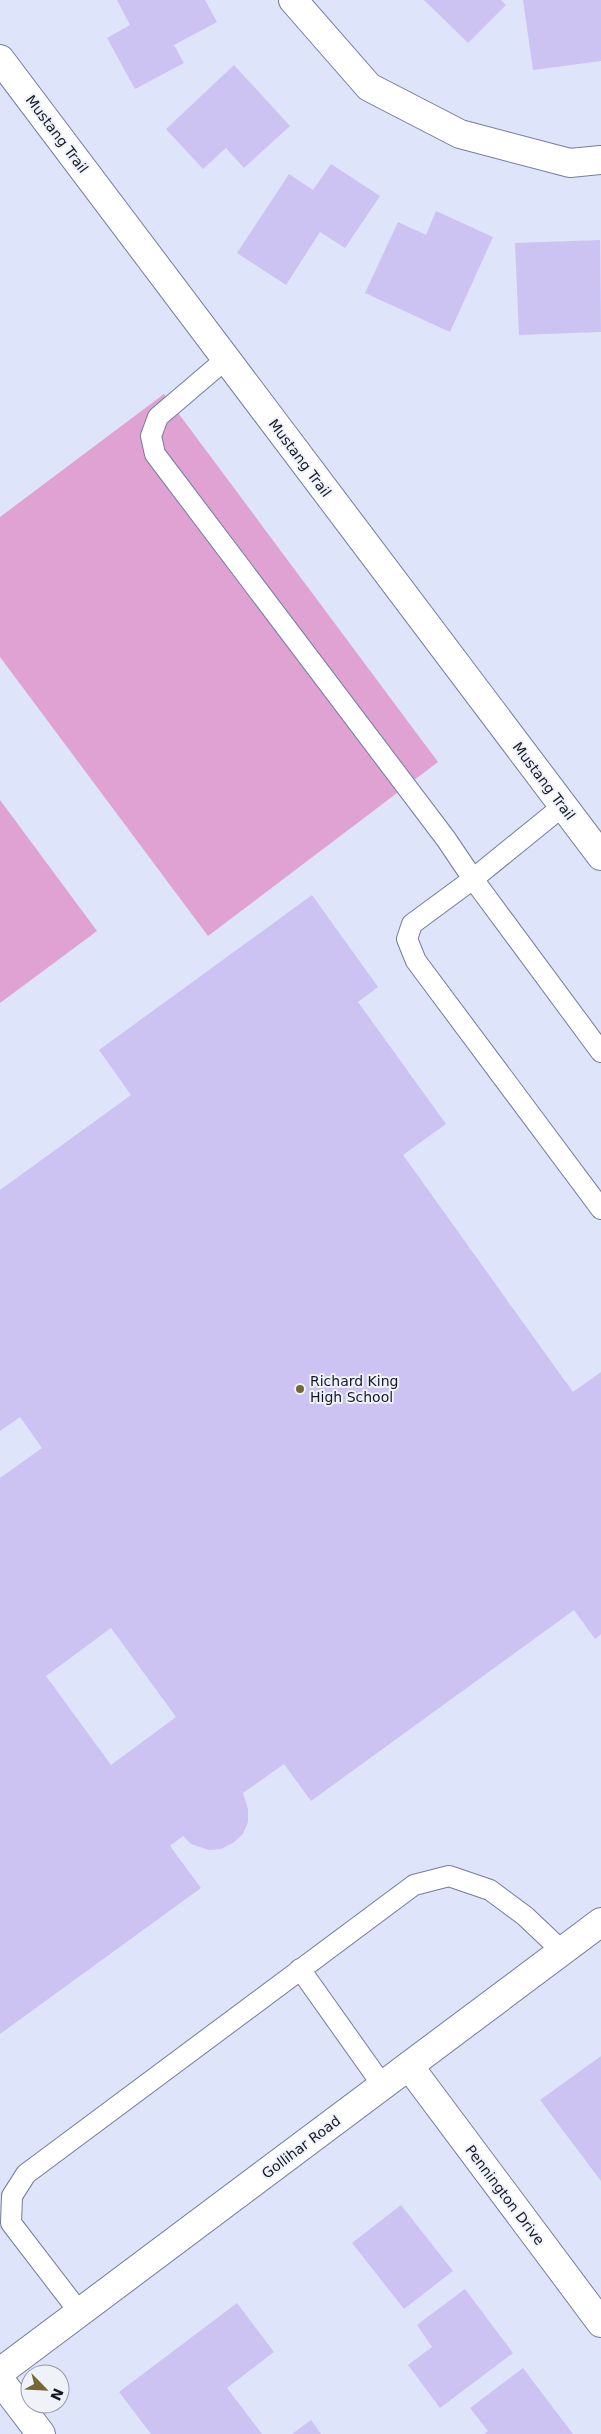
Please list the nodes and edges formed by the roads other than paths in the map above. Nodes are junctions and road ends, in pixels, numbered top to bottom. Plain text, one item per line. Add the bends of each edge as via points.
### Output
1 (293, 0) edge
2 (0, 59) edge
3 (601, 160) edge
4 (226, 359) junction
5 (563, 806) junction
6 (601, 856) edge
7 (473, 879) junction
8 (601, 1052) edge
9 (601, 1208) edge
10 (601, 1922) edge
11 (562, 1951) junction
12 (300, 1969) junction
13 (409, 2066) junction
14 (383, 2086) junction
15 (80, 2313) junction
16 (601, 2323) edge
17 (0, 2372) edge
18 (0, 2380) edge
19 (41, 2434) edge

1 - 3 street via 369,87 460,134 570,163
2 - 4 street, Mustang Trail
4 - 5 street, Mustang Trail
4 - 7 lane via 158,417 151,436 155,454
5 - 6 street, Mustang Trail
5 - 7 lane
7 - 8 lane
7 - 9 lane via 412,924 407,939 416,960
10 - 11 street, Gollihar Road
11 - 12 lane via 525,1916 490,1890 449,1876 414,1884
11 - 13 street, Gollihar Road
12 - 14 lane
12 - 15 lane via 26,2174 21,2181 12,2196 11,2223
13 - 14 street, Gollihar Road
13 - 16 street, Pennington Drive
14 - 15 street, Gollihar Road
15 - 17 street, Gollihar Road
18 - 19 street

